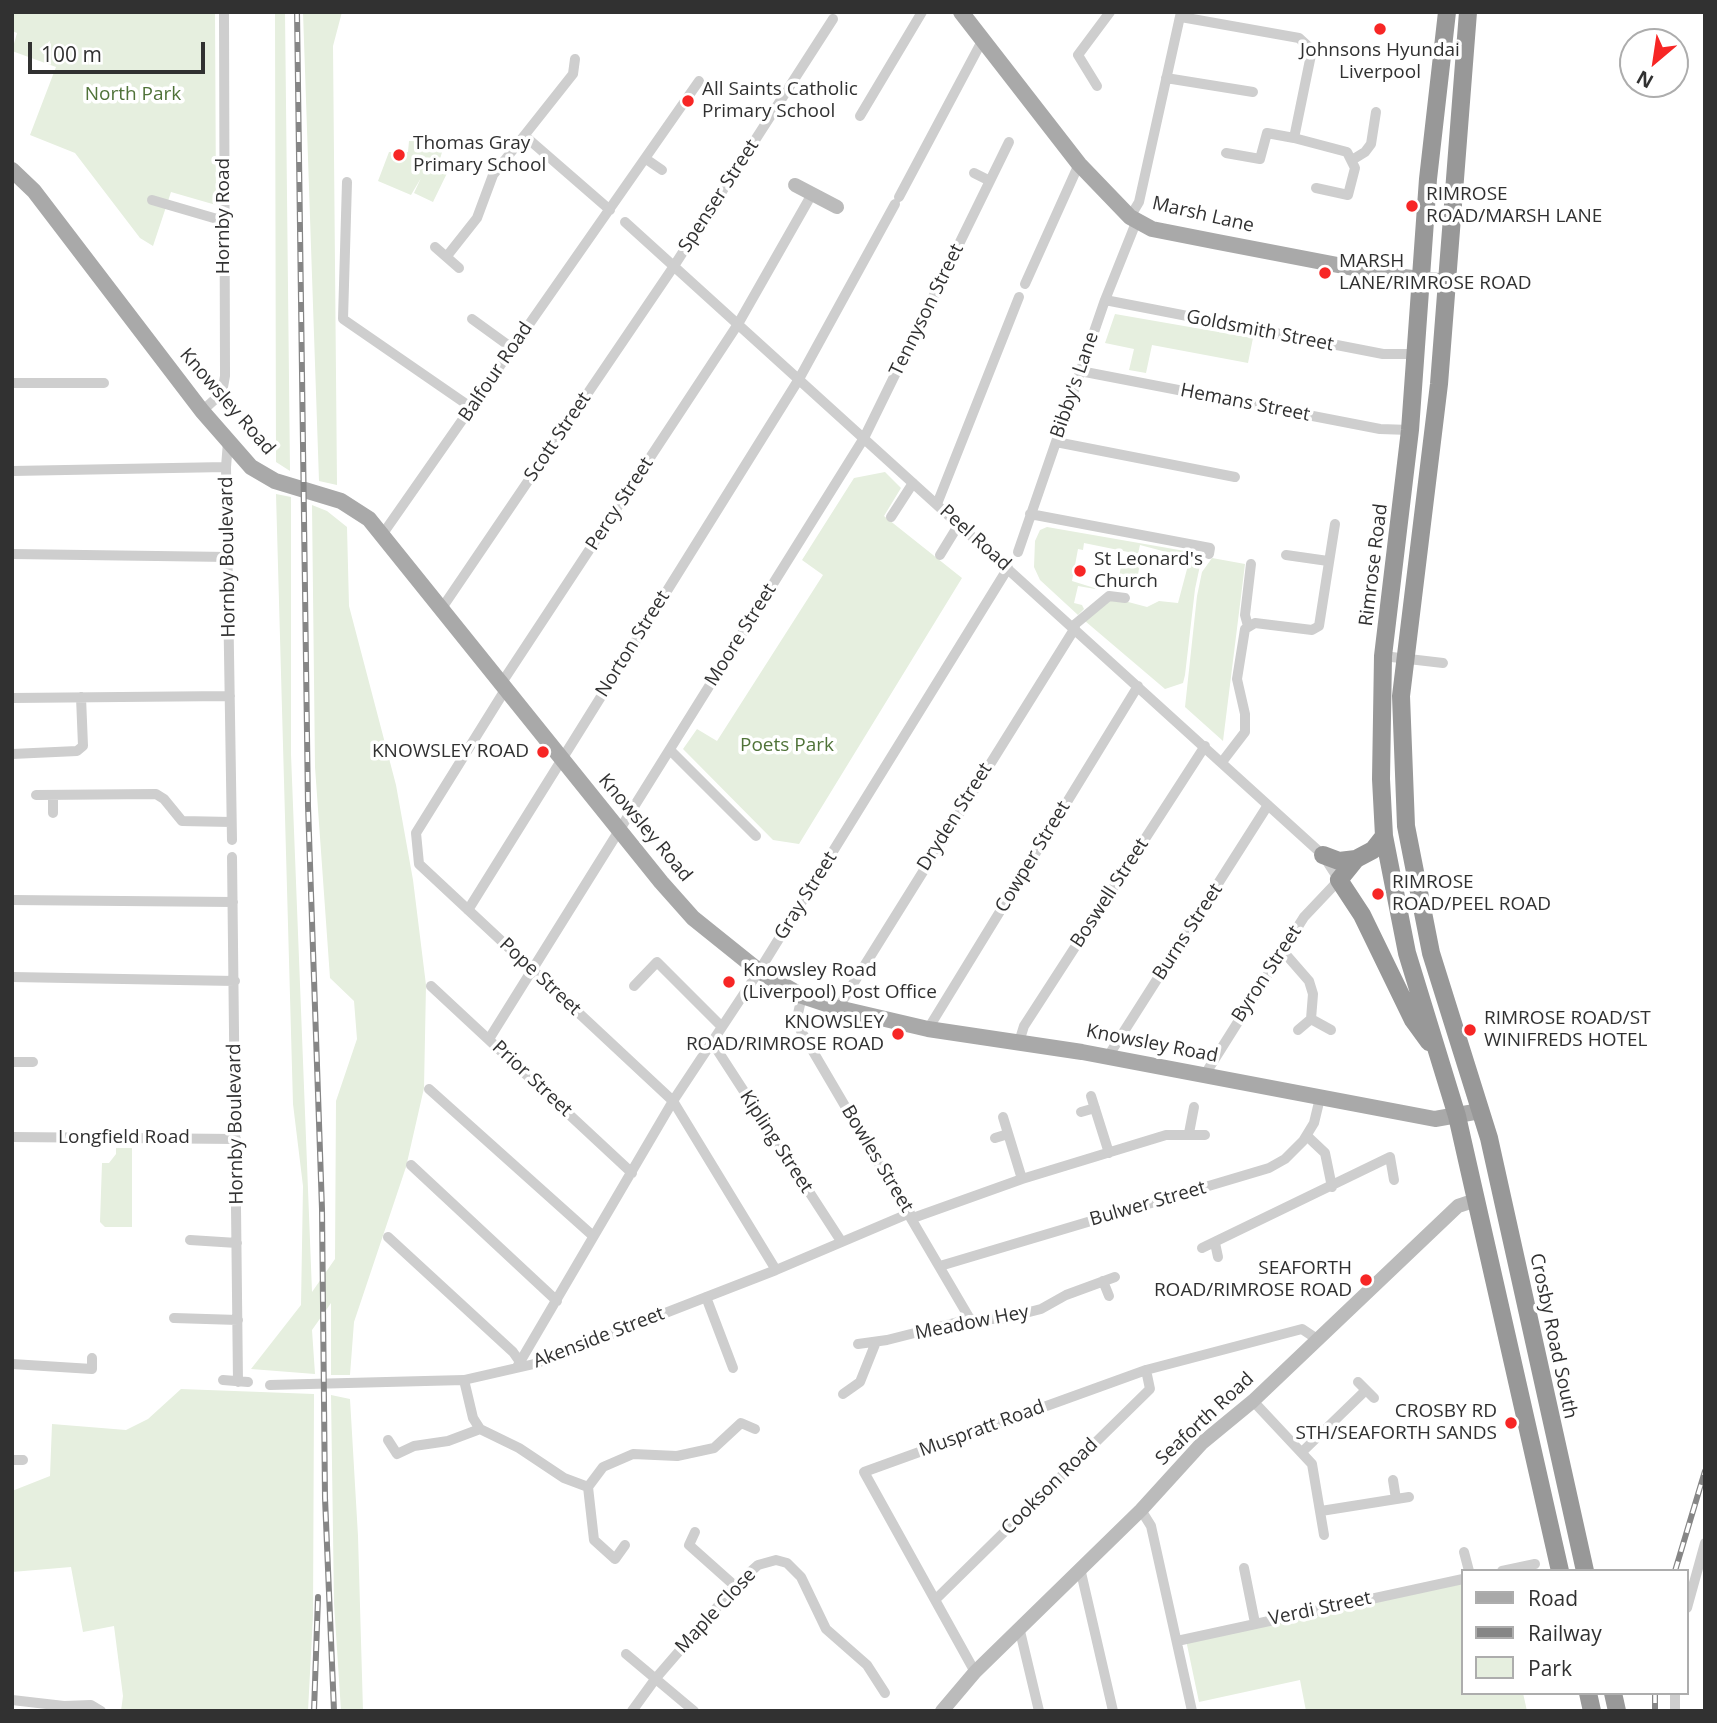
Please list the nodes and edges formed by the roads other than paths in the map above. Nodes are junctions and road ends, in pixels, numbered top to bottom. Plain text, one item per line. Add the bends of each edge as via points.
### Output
1 (224, 12) edge
2 (922, 12) edge
3 (961, 12) edge
4 (1110, 12) edge
5 (1447, 12) edge
6 (1468, 12) edge
7 (1181, 14) edge
8 (833, 19) dead end
9 (982, 41) junction
10 (575, 59) dead end
11 (1167, 78) junction
12 (699, 81) dead end
13 (1097, 86) dead end
14 (1253, 92) dead end
15 (1376, 112) dead end
16 (860, 116) dead end
17 (526, 137) junction
18 (1294, 138) junction
19 (1009, 142) dead end
20 (1226, 153) dead end
21 (646, 159) junction
22 (1352, 160) junction
23 (1079, 164) junction
24 (12, 170) edge
25 (662, 170) dead end
26 (974, 173) dead end
27 (990, 181) junction
28 (347, 182) dead end
29 (795, 185) dead end
30 (1316, 188) dead end
31 (812, 194) junction
32 (152, 200) dead end
33 (837, 207) dead end
34 (610, 210) junction
35 (1133, 219) junction
36 (223, 220) junction
37 (625, 222) dead end
38 (435, 247) dead end
39 (447, 256) junction
40 (674, 266) junction
41 (459, 268) dead end
42 (1422, 279) junction
43 (1447, 282) junction
44 (1025, 284) dead end
45 (1019, 297) dead end
46 (1105, 300) junction
47 (472, 319) dead end
48 (738, 324) junction
49 (512, 348) junction
50 (1416, 354) junction
51 (1080, 371) junction
52 (799, 379) junction
53 (12, 383) edge
54 (104, 383) dead end
55 (472, 408) junction
56 (202, 411) junction
57 (1410, 430) junction
58 (864, 438) junction
59 (228, 442) junction
60 (1056, 442) junction
61 (226, 467) junction
62 (12, 471) edge
63 (1236, 477) dead end
64 (913, 482) junction
65 (937, 504) junction
66 (1030, 514) junction
67 (891, 517) dead end
68 (959, 524) junction
69 (1335, 524) dead end
70 (383, 535) junction
71 (1018, 552) dead end
72 (12, 554) edge
73 (1209, 554) dead end
74 (940, 555) dead end
75 (1286, 555) dead end
76 (229, 557) junction
77 (1328, 561) junction
78 (1251, 564) dead end
79 (1008, 568) junction
80 (1125, 598) dead end
81 (442, 608) junction
82 (1248, 626) junction
83 (1074, 627) junction
84 (1383, 656) junction
85 (1405, 659) junction
86 (1443, 663) dead end
87 (1138, 686) junction
88 (503, 687) junction
89 (230, 696) junction
90 (81, 697) junction
91 (12, 698) edge
92 (1205, 746) junction
93 (670, 750) junction
94 (12, 754) edge
95 (561, 760) junction
96 (1222, 762) junction
97 (36, 795) dead end
98 (53, 795) junction
99 (1268, 805) junction
100 (53, 813) dead end
101 (231, 822) junction
102 (620, 832) junction
103 (756, 836) dead end
104 (1384, 836) junction
105 (232, 840) dead end
106 (416, 848) joint
107 (1323, 855) junction
108 (232, 857) dead end
109 (1356, 859) junction
110 (1339, 880) junction
111 (12, 900) edge
112 (233, 902) junction
113 (468, 910) junction
114 (1282, 950) junction
115 (534, 971) junction
116 (759, 971) junction
117 (12, 977) edge
118 (235, 981) junction
119 (634, 985) dead end
120 (431, 986) dead end
121 (802, 996) junction
122 (838, 1008) junction
123 (1311, 1019) junction
124 (720, 1025) junction
125 (928, 1028) junction
126 (1298, 1030) dead end
127 (1331, 1030) dead end
128 (489, 1039) junction
129 (712, 1042) junction
130 (1019, 1042) junction
131 (1437, 1052) junction
132 (1107, 1058) junction
133 (12, 1062) edge
134 (33, 1062) dead end
135 (1204, 1076) junction
136 (429, 1089) dead end
137 (1091, 1096) dead end
138 (1320, 1098) junction
139 (673, 1101) junction
140 (1194, 1107) dead end
141 (1095, 1108) junction
142 (1480, 1111) junction
143 (1081, 1112) dead end
144 (1457, 1116) junction
145 (1003, 1117) dead end
146 (1189, 1133) junction
147 (1008, 1134) junction
148 (1205, 1135) dead end
149 (1307, 1136) junction
150 (12, 1137) edge
151 (995, 1138) dead end
152 (236, 1139) junction
153 (1109, 1153) junction
154 (411, 1165) dead end
155 (632, 1173) junction
156 (1022, 1179) junction
157 (1394, 1180) dead end
158 (1332, 1187) junction
159 (1476, 1200) junction
160 (911, 1215) junction
161 (592, 1235) junction
162 (388, 1237) dead end
163 (190, 1240) dead end
164 (841, 1241) junction
165 (237, 1243) junction
166 (1215, 1243) junction
167 (1202, 1248) dead end
168 (1218, 1257) dead end
169 (940, 1266) junction
170 (776, 1270) junction
171 (1115, 1277) dead end
172 (1104, 1281) junction
173 (1109, 1296) dead end
174 (706, 1297) junction
175 (557, 1301) junction
176 (174, 1318) dead end
177 (238, 1320) junction
178 (970, 1320) junction
179 (1317, 1339) junction
180 (876, 1342) junction
181 (858, 1344) dead end
182 (92, 1358) dead end
183 (12, 1364) edge
184 (518, 1365) junction
185 (733, 1368) dead end
186 (1146, 1370) junction
187 (223, 1380) dead end
188 (464, 1380) junction
189 (1358, 1382) dead end
190 (270, 1385) dead end
191 (1366, 1390) junction
192 (843, 1394) dead end
193 (1374, 1398) dead end
194 (1253, 1401) junction
195 (480, 1429) junction
196 (755, 1429) dead end
197 (388, 1440) dead end
198 (1302, 1452) junction
199 (1393, 1480) dead end
200 (588, 1487) junction
201 (1409, 1497) dead end
202 (1396, 1499) junction
203 (1141, 1510) junction
204 (1321, 1511) junction
205 (695, 1532) dead end
206 (1324, 1535) dead end
207 (1705, 1543) edge
208 (625, 1545) dead end
209 (1464, 1552) dead end
210 (1535, 1564) dead end
211 (1080, 1568) junction
212 (1244, 1568) dead end
213 (1468, 1569) edge
214 (1511, 1569) edge
215 (1560, 1569) edge
216 (1585, 1569) edge
217 (1462, 1579) edge
218 (735, 1586) junction
219 (936, 1599) junction
220 (1689, 1601) edge
221 (1255, 1623) junction
222 (1019, 1626) junction
223 (1177, 1641) junction
224 (626, 1654) dead end
225 (975, 1672) junction
226 (656, 1678) junction
227 (885, 1693) dead end
228 (12, 1700) edge
229 (101, 1711) edge
230 (632, 1711) edge
231 (694, 1711) edge
232 (943, 1711) edge
233 (1039, 1711) edge
234 (1113, 1711) edge
235 (1192, 1711) edge

1 - 36 street, Hornby Road
2 - 16 street
3 - 9 main road, Marsh Lane
4 - 13 street via 1078,55
5 - 42 highway, Rimrose Road
6 - 43 highway
7 - 11 street, Bibby's Lane
7 - 18 street via 1299,37 1312,50
8 - 40 street, Spenser Street
9 - 23 main road, Marsh Lane
9 - 52 street, Norton Street
10 - 17 street via 573,74
11 - 14 street
11 - 35 street, Bibby's Lane
12 - 21 street, Balfour Road
15 - 22 street via 1371,144
17 - 34 street
17 - 39 street via 493,175 477,218
18 - 20 street via 1267,133 1260,159
18 - 22 street via 1347,152
19 - 27 street, Tennyson Street
21 - 25 street
21 - 34 street, Balfour Road
22 - 30 street via 1355,168 1348,195
23 - 35 main road, Marsh Lane
23 - 44 street
24 - 56 main road, Knowsley Road via 41,201
26 - 27 street
27 - 58 street, Tennyson Street
28 - 55 street via 343,319
29 - 31 main road
31 - 33 main road
31 - 48 street, Percy Street
32 - 36 street
34 - 49 street, Balfour Road
35 - 42 main road, Marsh Lane via 1152,229
35 - 46 street, Bibby's Lane
36 - 56 street, Hornby Road via 225,376 222,393
37 - 40 street, Peel Road
38 - 39 street
39 - 41 street
40 - 48 street, Peel Road
40 - 81 street, Scott Street
42 - 43 main road, Marsh Lane
42 - 50 highway, Rimrose Road
43 - 85 highway
45 - 65 street
46 - 50 street, Goldsmith Street via 1383,354
46 - 51 street, Bibby's Lane
47 - 49 street
48 - 52 street, Peel Road
48 - 88 street, Percy Street
49 - 55 street, Balfour Road
50 - 57 highway, Rimrose Road
51 - 57 street, Hemans Street via 1380,429
51 - 60 street, Bibby's Lane
52 - 58 street, Peel Road
52 - 95 street, Norton Street
53 - 54 street
55 - 70 street, Balfour Road
56 - 59 main road, Knowsley Road
57 - 84 highway, Rimrose Road
58 - 64 street, Peel Road
58 - 93 street, Moore Street
59 - 61 street, Hornby Boulevard
59 - 70 main road, Knowsley Road via 267,477 349,505
60 - 63 street
60 - 66 street, Bibby's Lane
61 - 62 street
61 - 76 street, Hornby Boulevard
64 - 65 street, Peel Road
64 - 67 street
65 - 68 street, Peel Road
66 - 71 street, Bibby's Lane
66 - 73 street via 1210,548
68 - 74 street
68 - 79 street, Peel Road
69 - 77 street
70 - 81 main road, Knowsley Road
72 - 76 street
75 - 77 street
76 - 89 street, Hornby Boulevard
77 - 82 street via 1315,629
78 - 82 street via 1245,615
79 - 83 street, Peel Road
79 - 116 street, Gray Street
80 - 83 street, Dryden Street via 1109,596
81 - 88 main road, Knowsley Road
82 - 96 street via 1237,679 1245,732
83 - 87 street, Peel Road
83 - 122 street, Dryden Street
84 - 85 street
84 - 104 highway, Rimrose Road
85 - 86 street
85 - 142 highway via 1401,740 1406,827 1415,882 1431,953
87 - 92 street, Peel Road
87 - 125 street, Cowper Street
88 - 95 main road, Knowsley Road
88 - 106 street, Percy Street via 416,833
89 - 90 street
89 - 101 street, Hornby Boulevard
90 - 91 street
90 - 94 street via 83,746 77,751
92 - 96 street, Peel Road
92 - 130 street, Boswell Street via 1024,1026
93 - 102 street, Moore Street
93 - 103 street
95 - 102 main road, Knowsley Road
95 - 113 street, Norton Street
96 - 99 street, Peel Road
97 - 98 street
98 - 100 street
98 - 101 street via 156,794 182,821
99 - 107 street, Peel Road
99 - 132 street, Burns Street
101 - 105 street, Hornby Boulevard
102 - 115 street, Moore Street
102 - 116 main road, Knowsley Road via 693,918
104 - 109 highway via 1373,850
104 - 131 highway, Rimrose Road via 1407,953
106 - 113 street, Pope Street via 419,864
107 - 109 highway via 1339,861
107 - 110 street, Peel Road
108 - 112 street, Hornby Boulevard
109 - 110 highway
110 - 114 street, Byron Street via 1310,908
110 - 131 highway via 1362,915 1413,1020
111 - 112 street
112 - 118 street, Hornby Boulevard
113 - 115 street, Pope Street
114 - 123 street via 1312,988
114 - 135 street, Byron Street
115 - 128 street, Moore Street
115 - 139 street, Pope Street
116 - 121 main road, Knowsley Road
116 - 124 street, Gray Street
117 - 118 street
118 - 152 street, Hornby Boulevard
119 - 124 street via 657,962
120 - 128 street, Prior Street
121 - 122 main road, Knowsley Road
121 - 160 street, Bowles Street via 797,1018 800,1031
122 - 125 main road, Knowsley Road
123 - 126 street
123 - 127 street
124 - 129 street, Gray Street
125 - 130 main road, Knowsley Road
128 - 155 street, Prior Street
129 - 139 street, Gray Street
129 - 164 street, Kipling Street
130 - 132 main road, Knowsley Road
131 - 144 highway, Rimrose Road
132 - 135 main road, Knowsley Road
133 - 134 street
135 - 138 main road, Knowsley Road
136 - 161 street
137 - 141 street
138 - 144 main road, Knowsley Road via 1435,1119
138 - 149 street, Bulwer Street
139 - 155 street, Gray Street
139 - 170 street, Pope Street
140 - 146 street
141 - 143 street
141 - 153 street
142 - 144 main road, Knowsley Road
142 - 216 highway, Crosby Road South
144 - 159 highway
145 - 147 street
146 - 148 street, Akenside Street
146 - 153 street, Akenside Street via 1166,1135
147 - 151 street
147 - 156 street
149 - 158 street via 1325,1153
149 - 169 street, Bulwer Street via 1285,1159 1261,1171
150 - 152 street, Longfield Road
152 - 165 street, Hornby Boulevard
153 - 156 street, Akenside Street
154 - 175 street
155 - 161 street, Gray Street
156 - 160 street, Akenside Street
157 - 158 street via 1390,1157
158 - 166 street
159 - 179 main road, Seaforth Road via 1458,1206
159 - 215 highway
160 - 164 street, Akenside Street
160 - 169 street, Bowles Street
161 - 175 street, Gray Street
162 - 184 street via 513,1352
163 - 165 street
164 - 170 street, Akenside Street
165 - 177 street, Hornby Boulevard
166 - 167 street
166 - 168 street
169 - 178 street, Bowles Street
170 - 174 street, Akenside Street
171 - 172 street, Meadow Hey
172 - 173 street
172 - 178 street, Meadow Hey via 1041,1309 1002,1319
174 - 184 street, Akenside Street via 534,1364
174 - 185 street
175 - 184 street, Gray Street
176 - 177 street
177 - 187 street, Hornby Boulevard via 243,1382
178 - 180 street, Meadow Hey
179 - 186 street, Muspratt Road via 1302,1329
179 - 194 main road, Seaforth Road
180 - 181 street, Meadow Hey
180 - 192 street via 860,1382
182 - 183 street via 92,1369
184 - 188 street, Akenside Street
186 - 219 street, Cookson Road via 1150,1389
186 - 219 street, Muspratt Road via 864,1472
188 - 190 street, Akenside Street
188 - 195 street
189 - 191 street
191 - 193 street
191 - 198 street
194 - 198 street
194 - 203 main road, Seaforth Road via 1202,1443
195 - 197 street via 397,1454
195 - 200 street
196 - 200 street via 741,1423 714,1448 677,1456 633,1454 603,1467
198 - 204 street via 1314,1467
199 - 202 street
200 - 208 street via 594,1540 614,1559
201 - 202 street
202 - 204 street
203 - 211 main road, Seaforth Road
203 - 223 street via 1150,1526
204 - 206 street
205 - 218 street via 689,1545
207 - 220 street
209 - 213 street
210 - 214 street
211 - 222 main road, Seaforth Road
211 - 234 street
212 - 221 street
217 - 221 street, Verdi Street
218 - 226 street, Maple Close
218 - 227 street, Maple Close via 758,1565 776,1560 787,1563 801,1577 826,1629 867,1665
219 - 225 street, Muspratt Road
221 - 223 street, Verdi Street
222 - 225 main road, Seaforth Road
222 - 233 street
223 - 235 street
224 - 226 street
225 - 232 main road, Seaforth Road
226 - 230 street, Maple Close
226 - 231 street
228 - 229 street via 91,1705

